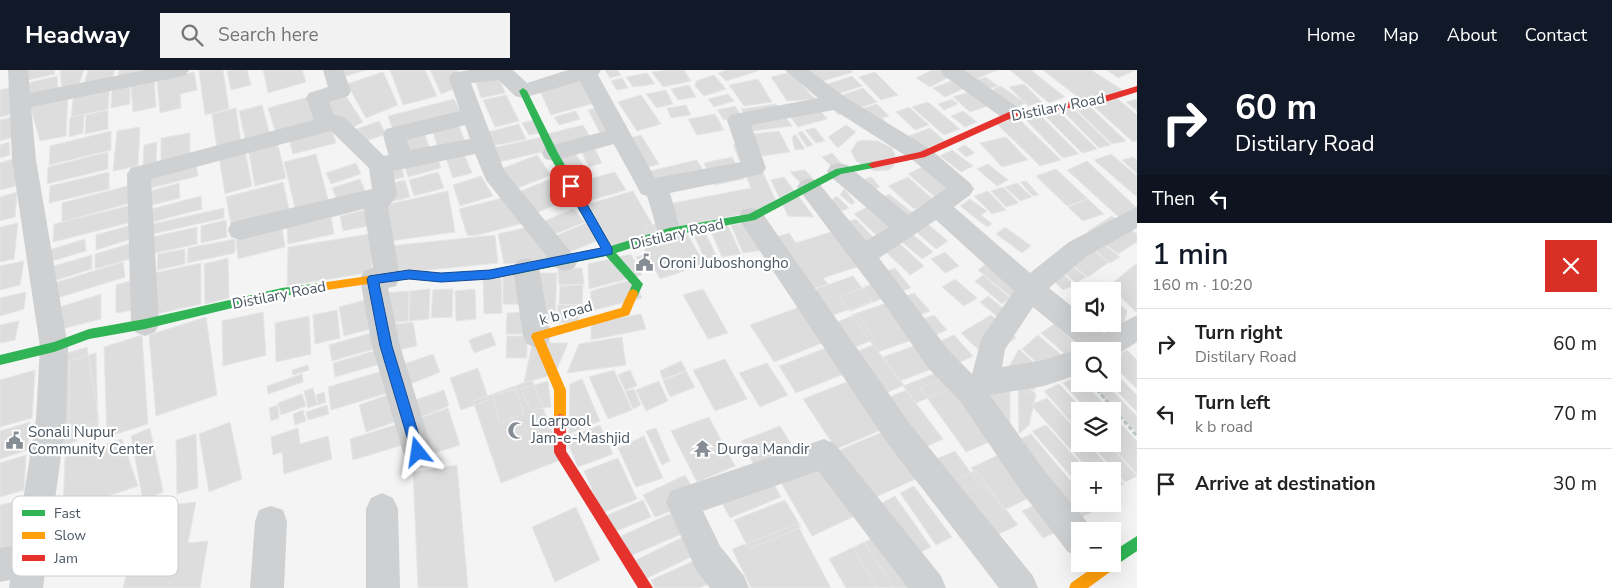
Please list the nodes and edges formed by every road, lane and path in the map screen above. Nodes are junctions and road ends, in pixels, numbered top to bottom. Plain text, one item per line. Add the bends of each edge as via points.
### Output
1 (179, 70) edge
2 (333, 70) edge
3 (796, 70) edge
4 (950, 70) edge
5 (503, 71) edge
6 (588, 71) edge
7 (14, 84) edge
8 (1137, 89) edge
9 (523, 91) junction
10 (837, 102) junction
11 (1012, 114) junction
12 (474, 115) junction
13 (327, 124) junction
14 (619, 135) junction
15 (483, 144) junction
16 (553, 153) junction
17 (922, 155) junction
18 (391, 162) junction
19 (839, 171) junction
20 (656, 187) junction
21 (809, 187) junction
22 (385, 195) junction
23 (938, 207) junction
24 (1137, 216) edge
25 (751, 217) junction
26 (906, 228) junction
27 (240, 230) dead end
28 (669, 232) junction
29 (608, 251) junction
30 (863, 256) junction
31 (565, 261) junction
32 (526, 268) junction
33 (380, 278) junction
34 (1031, 288) junction
35 (145, 324) junction
36 (1137, 327) edge
37 (537, 336) junction
38 (1083, 342) edge
39 (1113, 342) edge
40 (54, 347) junction
41 (0, 360) edge
42 (1071, 363) edge
43 (977, 387) junction
44 (1099, 392) edge
45 (1137, 436) edge
46 (418, 452) dead end
47 (35, 496) edge
48 (382, 509) dead end
49 (271, 522) dead end
50 (1071, 529) edge
51 (1137, 543) edge
52 (1121, 554) edge
53 (1096, 572) edge
54 (267, 588) edge
55 (384, 588) edge
56 (646, 588) edge
57 (732, 588) edge
58 (929, 588) edge
59 (1021, 588) edge
60 (1076, 588) edge

1 - 7 street
2 - 13 street via 340,92 317,98
3 - 10 street
4 - 11 street
5 - 9 street
5 - 12 street via 459,78
6 - 9 street
6 - 14 street
7 - 40 street via 31,217
8 - 11 street, Distilary Road via 1105,100
9 - 16 street, k b road
10 - 17 street
10 - 20 street via 738,120 754,168
11 - 17 street, Distilary Road
12 - 15 street
12 - 18 street via 394,135
13 - 18 street via 336,122
13 - 35 street via 139,174
14 - 16 street
14 - 20 street via 649,188
15 - 18 street
15 - 31 street via 494,174
16 - 29 street, k b road
17 - 19 street, Distilary Road
17 - 23 street via 962,189
18 - 22 street
19 - 21 street, Distilary Road
19 - 26 street
20 - 28 street
21 - 25 street, Distilary Road
21 - 30 street
22 - 27 street
22 - 33 street via 376,205
23 - 26 street
23 - 34 street
24 - 34 street via 1078,249
25 - 28 street, Distilary Road
25 - 59 street via 899,434
26 - 30 street
28 - 29 street, Distilary Road
29 - 31 street, Distilary Road
29 - 37 street, k b road via 638,284 625,312
30 - 43 street via 939,360
31 - 32 street, Distilary Road
32 - 33 street, Distilary Road via 490,275 441,277 409,274
32 - 37 street
33 - 35 street, Distilary Road via 282,292
33 - 46 street via 386,346
34 - 38 street
34 - 43 street via 992,346
35 - 40 street, Distilary Road via 88,334
36 - 39 street
37 - 56 street, k b road via 560,390 560,452
40 - 41 street, Distilary Road
40 - 47 street via 51,419
42 - 43 street via 1044,373
43 - 50 street via 1032,480
44 - 45 path
48 - 55 street
49 - 54 street
51 - 52 street
53 - 60 street
57 - 58 street via 708,558 682,502 824,454

